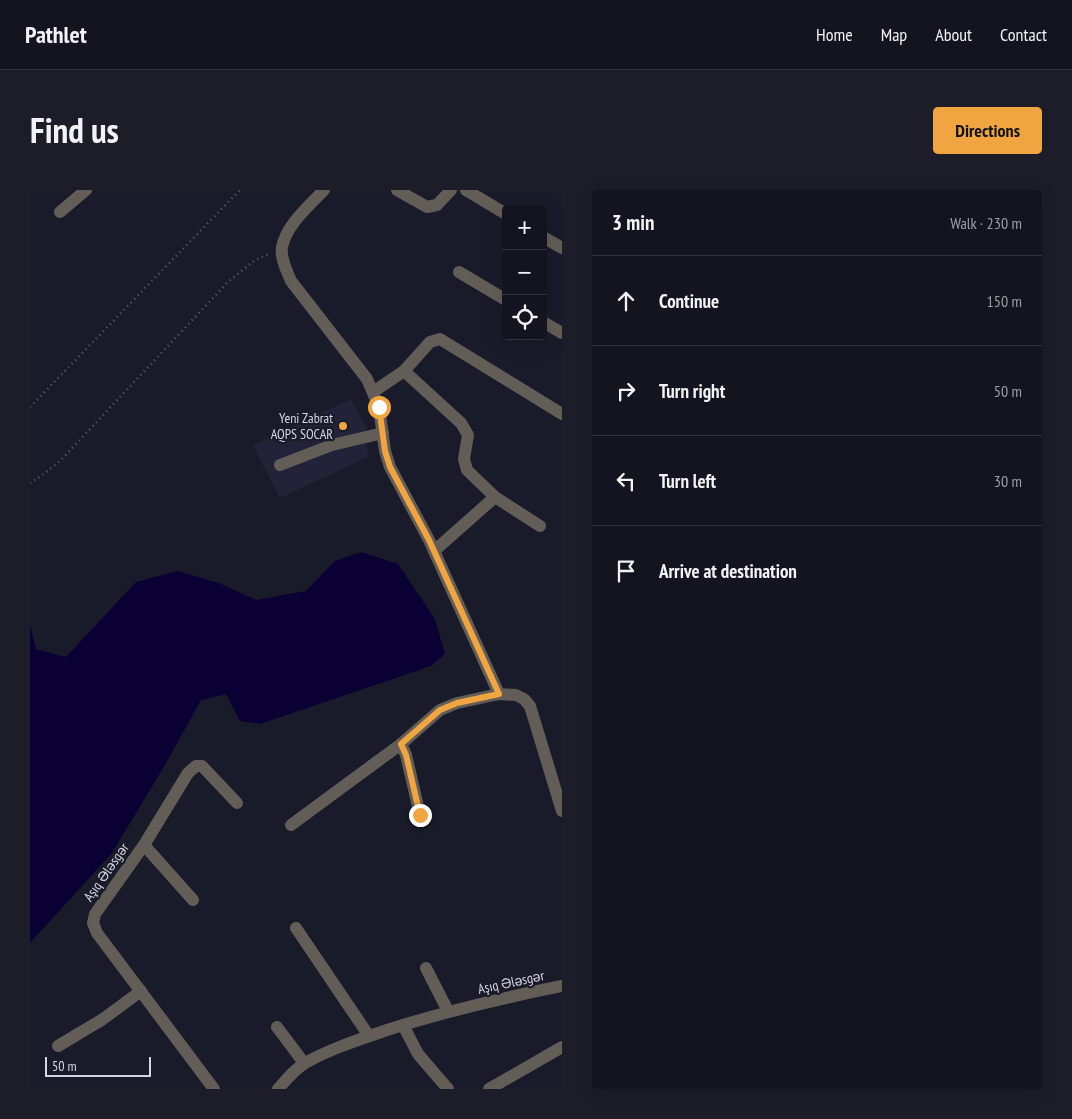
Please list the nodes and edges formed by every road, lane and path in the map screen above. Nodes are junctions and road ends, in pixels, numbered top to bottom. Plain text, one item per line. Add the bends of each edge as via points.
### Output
1 (86, 190) edge
2 (240, 190) edge
3 (324, 190) edge
4 (397, 190) edge
5 (451, 190) edge
6 (466, 190) edge
7 (60, 212) dead end
8 (502, 212) edge
9 (547, 239) edge
10 (282, 248) junction
11 (562, 248) edge
12 (459, 272) dead end
13 (502, 298) edge
14 (547, 324) edge
15 (562, 333) edge
16 (404, 371) junction
17 (373, 392) junction
18 (30, 407) edge
19 (562, 414) edge
20 (383, 433) junction
21 (280, 465) dead end
22 (30, 483) edge
23 (495, 497) junction
24 (540, 526) dead end
25 (434, 551) junction
26 (499, 694) junction
27 (401, 744) junction
28 (237, 803) dead end
29 (562, 810) edge
30 (420, 815) dead end
31 (291, 825) dead end
32 (144, 845) junction
33 (193, 900) dead end
34 (296, 928) dead end
35 (426, 968) dead end
36 (562, 986) edge
37 (141, 991) junction
38 (448, 1012) junction
39 (403, 1025) junction
40 (278, 1026) dead end
41 (369, 1036) junction
42 (58, 1046) dead end
43 (562, 1047) edge
44 (304, 1063) junction
45 (214, 1089) edge
46 (278, 1089) edge
47 (448, 1089) edge
48 (489, 1089) edge

1 - 7 street
2 - 18 path
3 - 10 street via 289,229
4 - 5 street via 427,207 437,205
6 - 8 street
9 - 11 street
10 - 17 street via 284,266 291,281 367,379
10 - 22 path via 255,260 228,282 60,460
12 - 13 street
14 - 15 street
16 - 17 street
16 - 19 street via 430,342 440,338
16 - 23 street via 461,422 468,436 464,459 467,470
17 - 20 street
20 - 21 street via 332,445
20 - 25 street via 390,467
23 - 24 street
23 - 25 street
25 - 26 street
26 - 27 street via 440,710
26 - 29 street via 516,695 530,706
27 - 30 street
27 - 31 street
28 - 32 street, Aşıq Ələsgər via 202,766 196,766 188,773
32 - 33 street
32 - 37 street, Aşıq Ələsgər via 95,914 93,923
34 - 41 street
35 - 38 street
36 - 38 street, Aşıq Ələsgər
37 - 42 street
37 - 45 street, Aşıq Ələsgər
38 - 39 street, Aşıq Ələsgər
39 - 41 street, Aşıq Ələsgər
39 - 47 street via 418,1054
40 - 44 street
41 - 44 street, Aşıq Ələsgər
43 - 48 street
44 - 46 street, Aşıq Ələsgər

